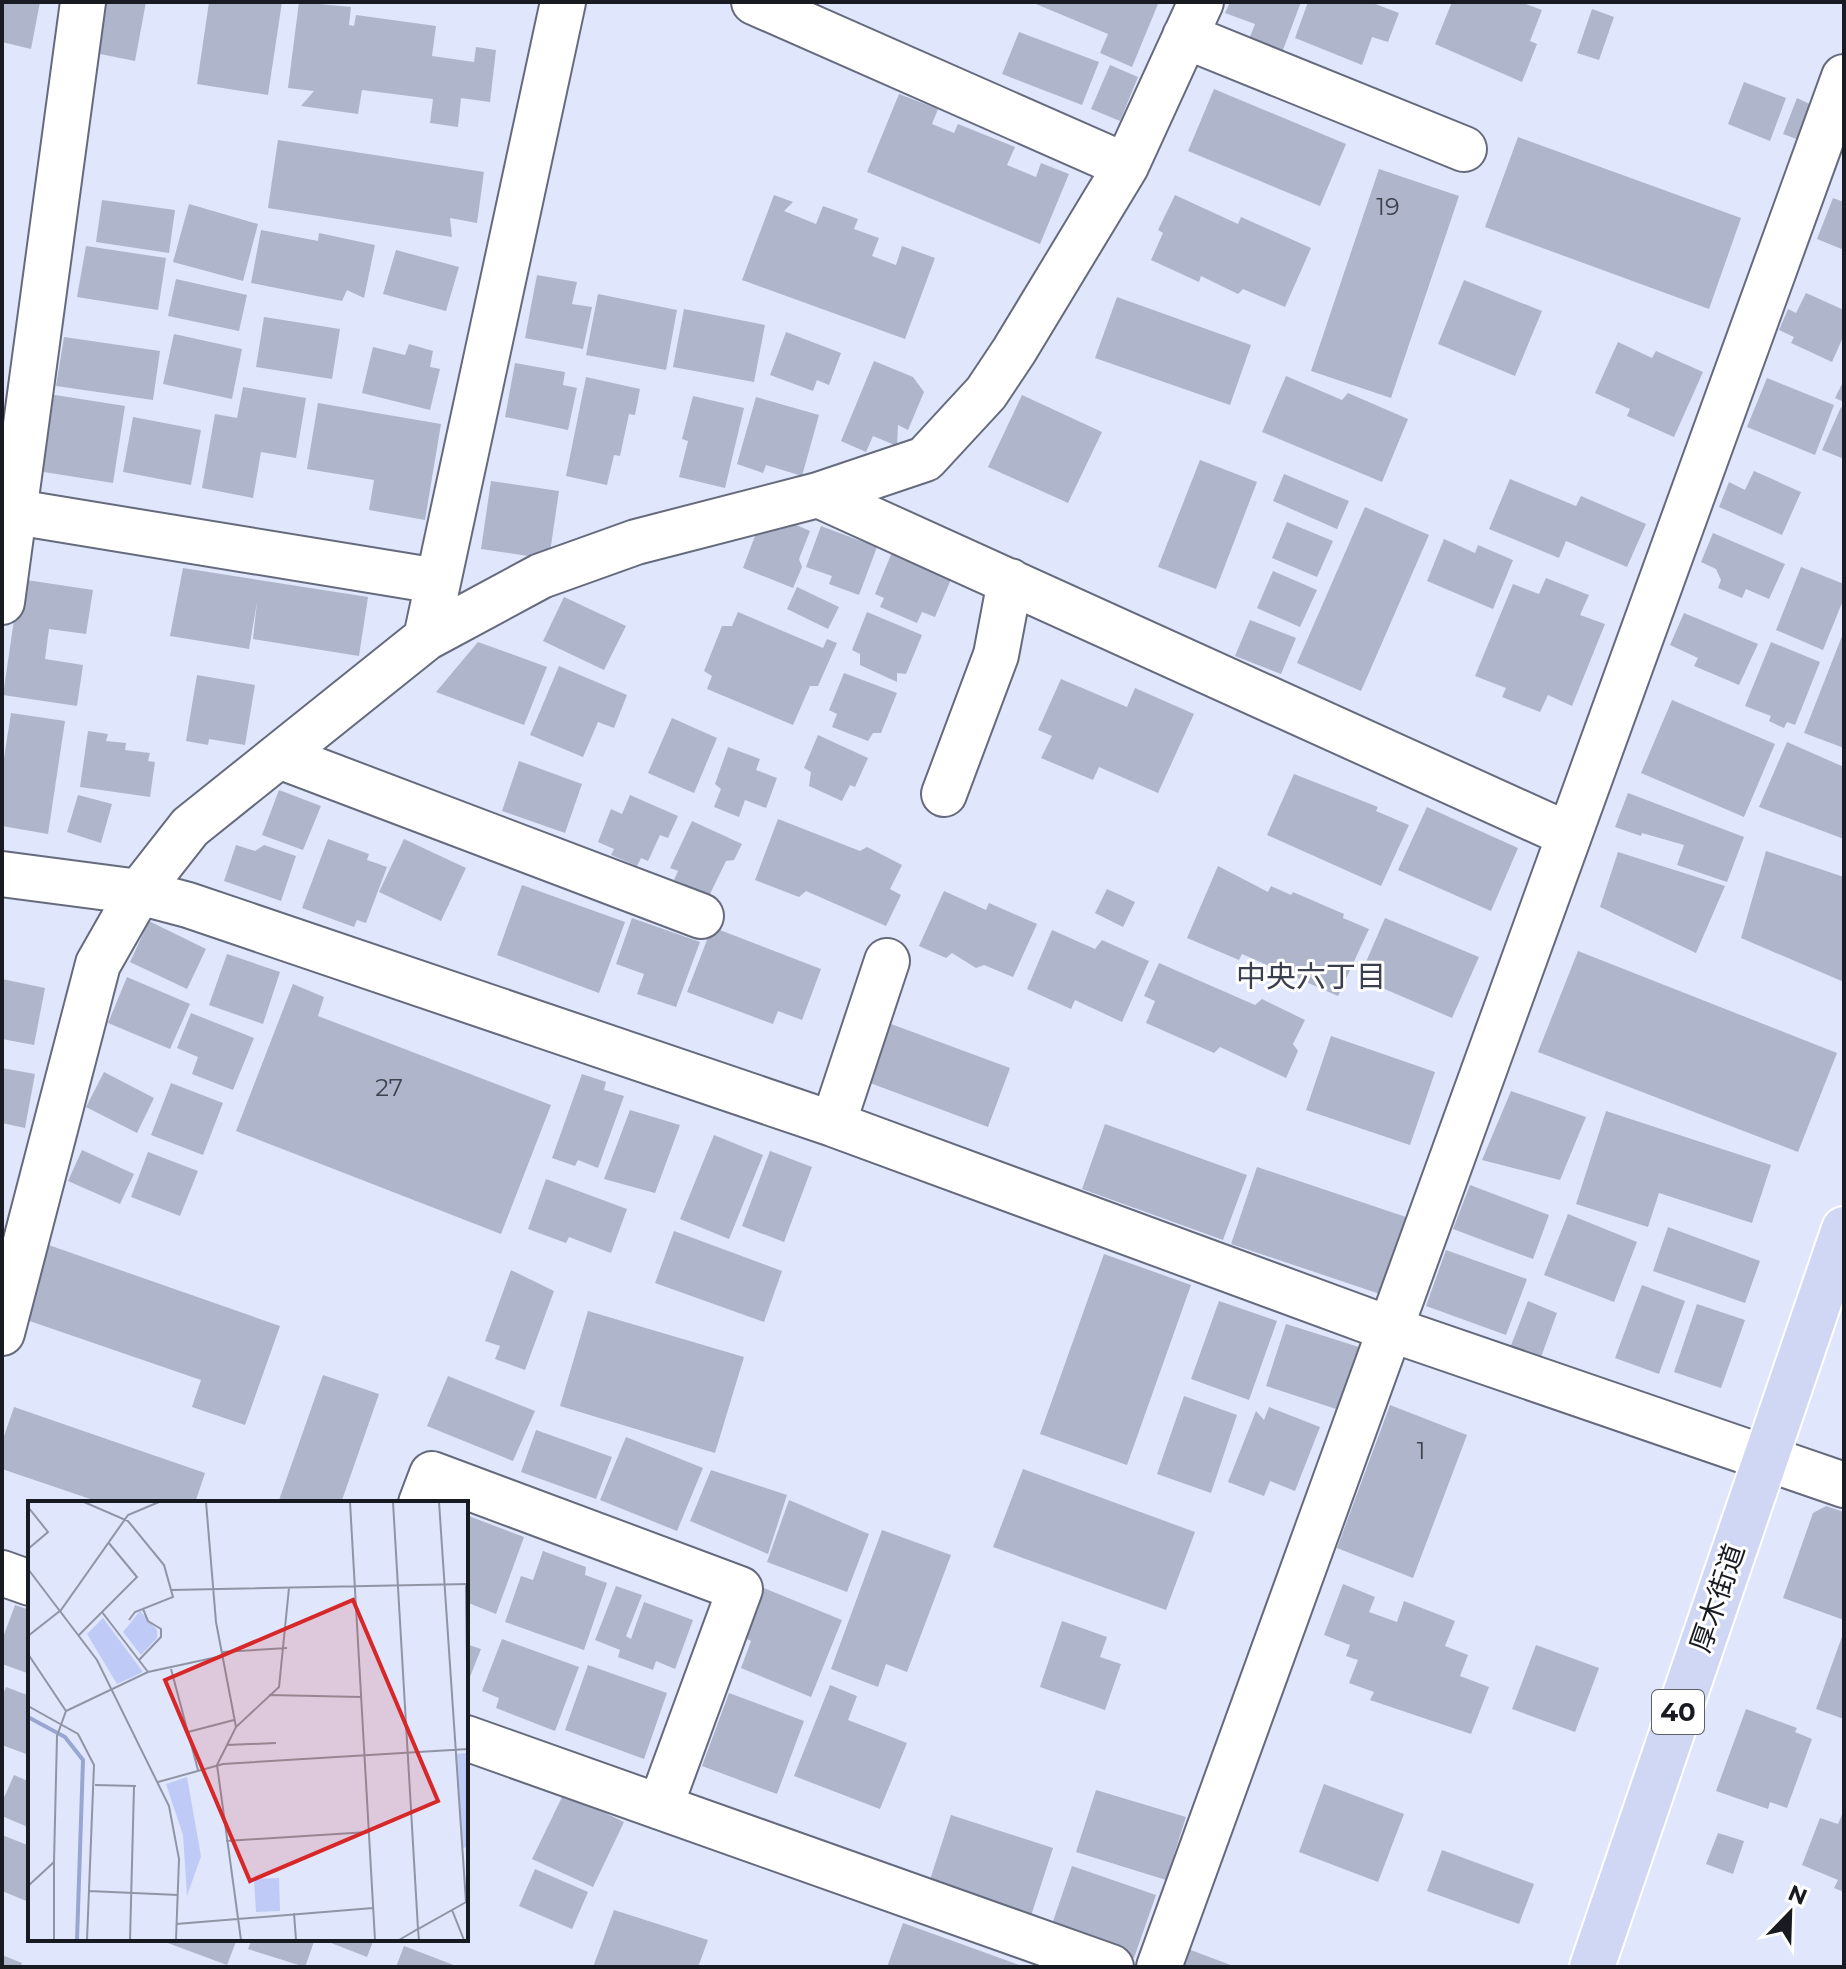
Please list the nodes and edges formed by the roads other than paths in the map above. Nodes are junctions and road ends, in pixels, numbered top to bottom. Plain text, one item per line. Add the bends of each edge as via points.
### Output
1 (83, 2) edge
2 (754, 2) edge
3 (554, 3) edge
4 (1193, 19) edge
5 (1844, 77) edge
6 (1464, 149) dead end
7 (1126, 166) junction
8 (818, 495) junction
9 (16, 512) junction
10 (437, 581) junction
11 (1010, 581) junction
12 (2, 602) edge
13 (426, 638) junction
14 (279, 756) junction
15 (944, 794) dead end
16 (1569, 835) junction
17 (2, 874) edge
18 (139, 892) junction
19 (701, 916) dead end
20 (887, 961) dead end
21 (833, 1124) junction
22 (1844, 1229) edge
23 (1390, 1329) junction
24 (2, 1333) edge
25 (1765, 1458) junction
26 (1844, 1485) edge
27 (422, 1501) edge
28 (2, 1573) edge
29 (28, 1582) edge
30 (468, 1739) edge
31 (660, 1807) junction
32 (1111, 1967) edge
33 (1159, 1967) edge
34 (1592, 1967) edge

1 - 9 street
2 - 7 street
3 - 10 street
4 - 6 street
4 - 7 street
5 - 16 street
7 - 8 street via 986,393 925,459
8 - 11 street
8 - 13 street via 636,542 541,576
9 - 10 street
9 - 12 street
10 - 13 street
11 - 15 street via 996,655
11 - 16 street
13 - 14 street
14 - 18 street via 190,827
14 - 19 street
16 - 23 street
17 - 18 street
18 - 21 street
18 - 24 street via 98,964
20 - 21 street
21 - 23 street
22 - 25 main road, 厚木街道 / 40
23 - 25 street
23 - 33 street
25 - 26 street
25 - 34 main road, 厚木街道 / 40
27 - 31 street via 432,1474 740,1589
28 - 29 street
30 - 31 street
31 - 32 street

